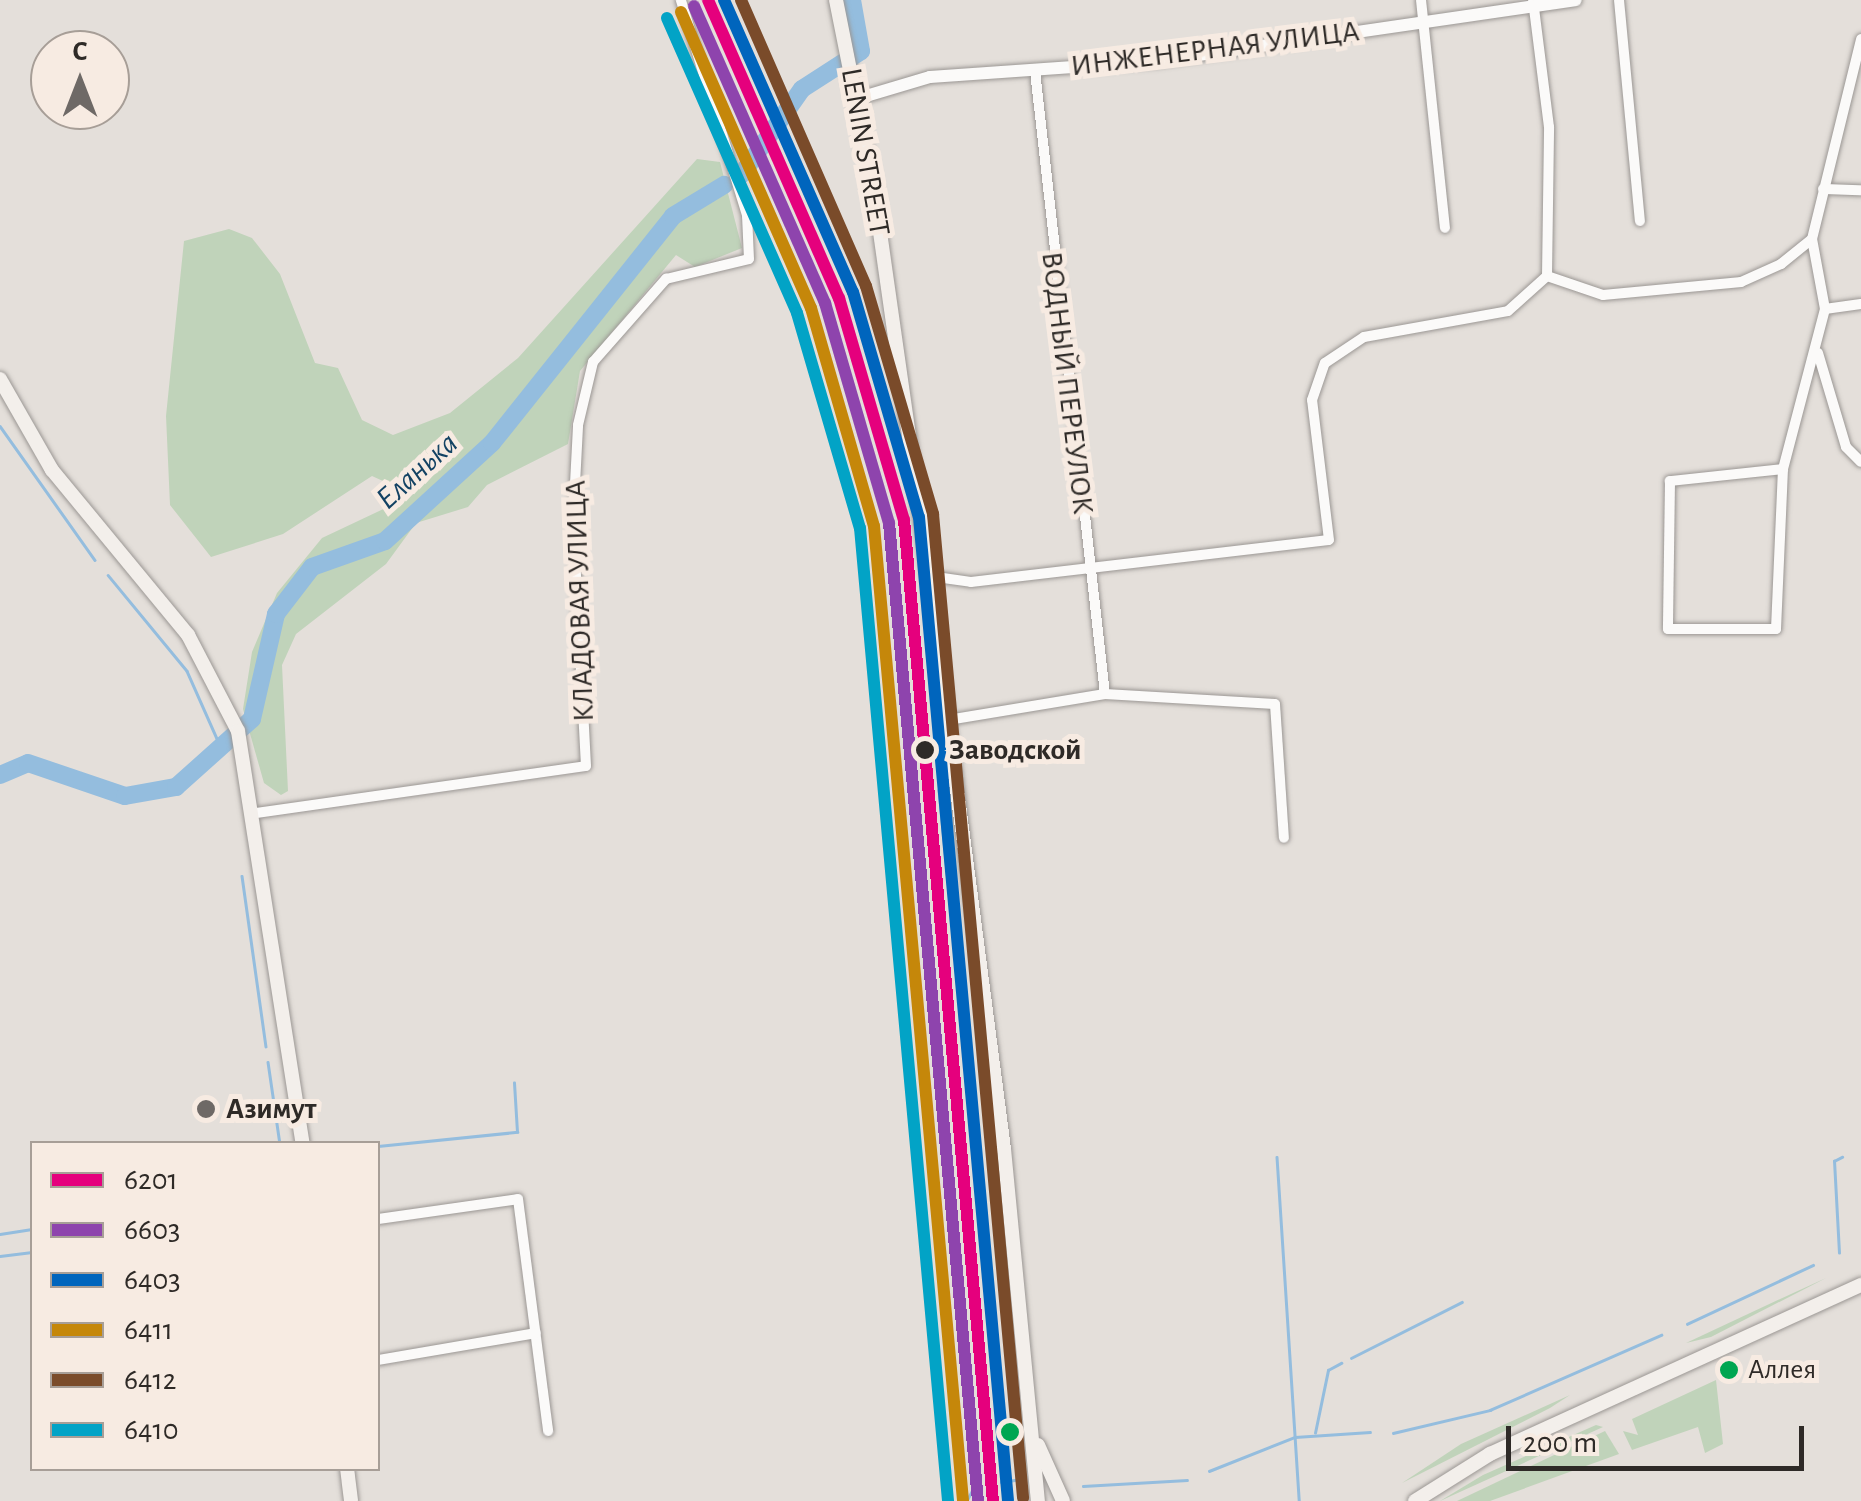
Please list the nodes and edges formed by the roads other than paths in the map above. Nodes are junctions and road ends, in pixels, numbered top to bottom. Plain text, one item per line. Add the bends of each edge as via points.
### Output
1 (680, 0) edge
2 (836, 0) edge
3 (1421, 0) edge
4 (1576, 0) edge
5 (1620, 0) edge
6 (1534, 2) edge
7 (1423, 23) junction
8 (1861, 39) edge
9 (1034, 72) junction
10 (1857, 76) edge
11 (856, 98) junction
12 (1824, 189) junction
13 (1861, 190) edge
14 (1640, 221) dead end
15 (1445, 228) dead end
16 (1812, 238) junction
17 (1548, 276) junction
18 (1861, 304) edge
19 (1825, 310) junction
20 (1817, 352) junction
21 (0, 379) edge
22 (1861, 462) edge
23 (1783, 469) junction
24 (1093, 566) junction
25 (929, 576) junction
26 (1105, 694) junction
27 (948, 720) junction
28 (256, 813) junction
29 (1284, 838) dead end
30 (303, 1141) edge
31 (380, 1219) edge
32 (1861, 1285) edge
33 (536, 1333) junction
34 (380, 1360) edge
35 (548, 1431) dead end
36 (1034, 1436) junction
37 (346, 1471) edge
38 (1037, 1498) edge
39 (351, 1501) edge
40 (1062, 1501) edge
41 (1415, 1501) edge

1 - 28 street, КЛАДОВАЯ УЛИЦА via 747,216 749,259 666,279 594,362 578,425 573,522 586,766
2 - 11 main road, LENIN STREET
3 - 7 street
4 - 6 street, ИНЖЕНЕРНАЯ УЛИЦА
5 - 14 street
6 - 7 street, ИНЖЕНЕРНАЯ УЛИЦА
6 - 17 street via 1549,127
7 - 9 street, ИНЖЕНЕРНАЯ УЛИЦА
7 - 15 street
8 - 10 street
9 - 11 street, ИНЖЕНЕРНАЯ УЛИЦА via 930,78
9 - 24 street, ВОДНЫЙ ПЕРЕУЛОК
10 - 12 street
11 - 25 main road, LENIN STREET
12 - 13 street
12 - 16 street
16 - 17 street via 1741,282 1603,295
16 - 19 street
17 - 24 street via 1508,311 1364,337 1325,363 1312,400 1328,540
18 - 19 street
19 - 20 street
20 - 22 street via 1846,447
20 - 23 street
21 - 28 main road via 52,470 188,635 226,702
23 - 23 street via 1776,629 1668,629 1670,482
24 - 25 street via 971,582
24 - 26 street, ВОДНЫЙ ПЕРЕУЛОК
25 - 27 main road, LENIN STREET
26 - 27 street
26 - 29 street via 1275,704
27 - 36 main road, LENIN STREET
28 - 30 main road
31 - 33 street via 518,1199
32 - 41 main road via 1490,1454
33 - 34 street
33 - 35 street
36 - 38 main road, LENIN STREET
36 - 40 main road, LENIN STREET
37 - 39 main road

